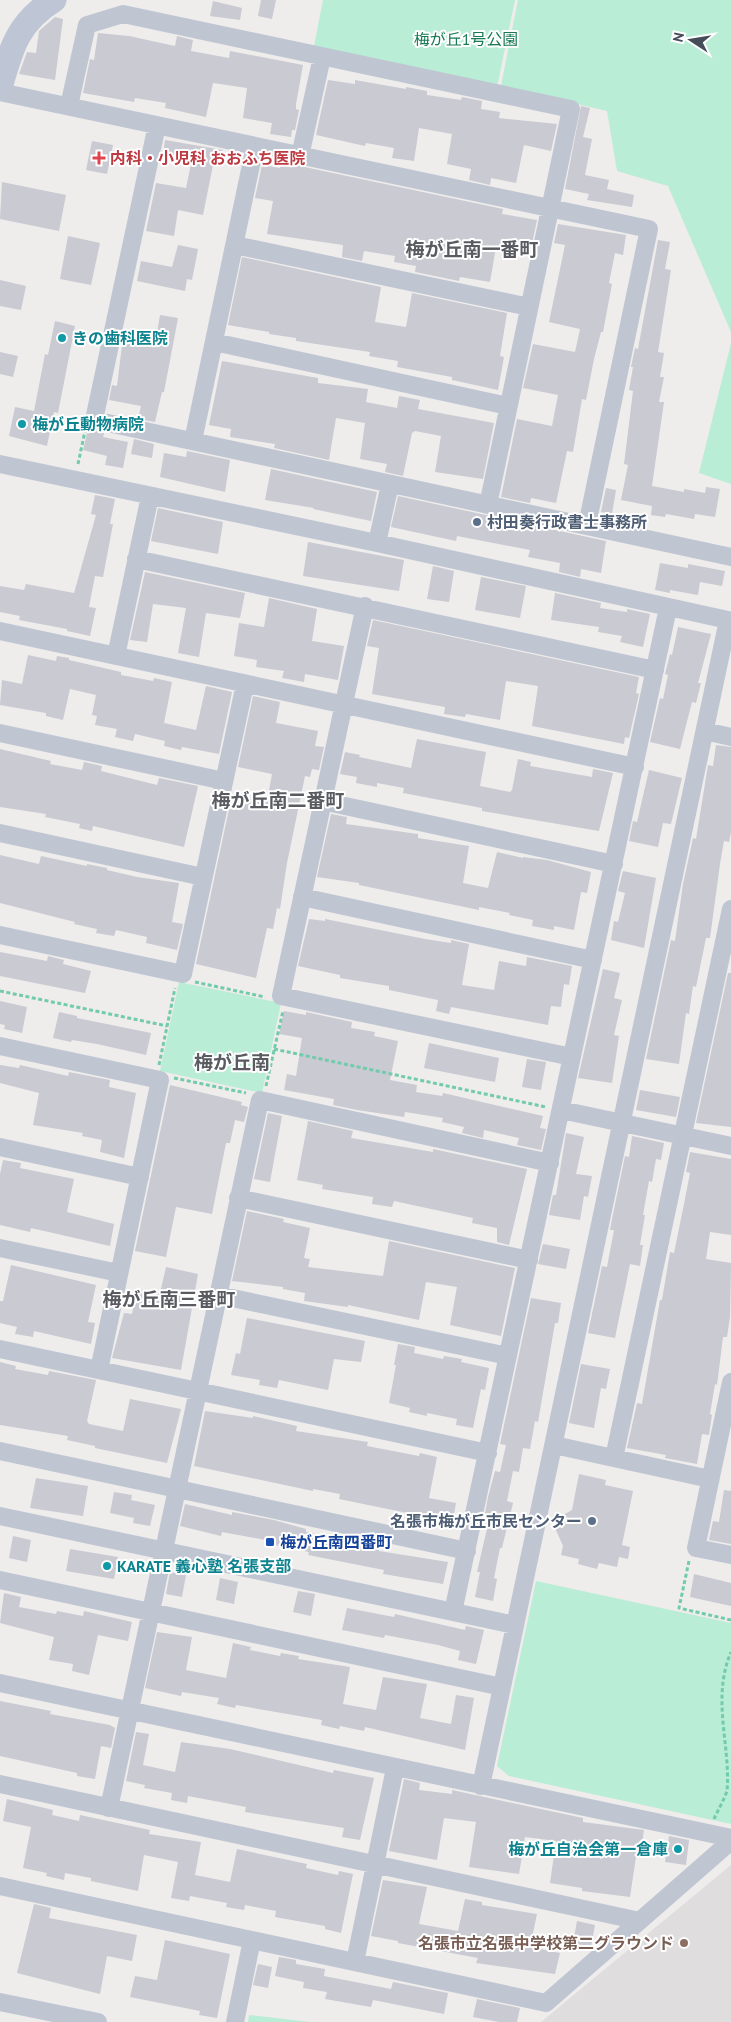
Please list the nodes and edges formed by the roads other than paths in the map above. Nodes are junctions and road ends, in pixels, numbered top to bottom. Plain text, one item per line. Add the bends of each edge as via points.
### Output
1 (54, 0) edge
2 (322, 57) junction
3 (0, 90) edge
4 (70, 106) junction
5 (157, 125) junction
6 (255, 146) junction
7 (300, 156) junction
8 (550, 209) junction
9 (235, 245) junction
10 (529, 307) junction
11 (214, 342) junction
12 (508, 406) junction
13 (193, 441) junction
14 (0, 464) edge
15 (390, 484) junction
16 (150, 496) junction
17 (488, 504) junction
18 (587, 525) junction
19 (377, 543) junction
20 (731, 556) edge
21 (136, 558) junction
22 (365, 606) junction
23 (668, 608) junction
24 (0, 631) edge
25 (116, 656) junction
26 (655, 670) junction
27 (245, 684) junction
28 (344, 704) junction
29 (706, 731) junction
30 (0, 733) edge
31 (731, 737) edge
32 (635, 767) junction
33 (224, 781) junction
34 (322, 801) junction
35 (0, 834) edge
36 (614, 864) junction
37 (203, 876) junction
38 (302, 897) junction
39 (731, 909) edge
40 (0, 935) edge
41 (593, 960) junction
42 (0, 1046) edge
43 (572, 1058) junction
44 (561, 1110) junction
45 (622, 1124) junction
46 (683, 1136) junction
47 (731, 1146) edge
48 (0, 1147) edge
49 (550, 1163) junction
50 (140, 1177) junction
51 (238, 1198) junction
52 (0, 1248) edge
53 (528, 1260) junction
54 (120, 1273) junction
55 (218, 1295) junction
56 (0, 1349) edge
57 (508, 1356) junction
58 (99, 1370) junction
59 (731, 1382) edge
60 (198, 1392) junction
61 (554, 1445) junction
62 (0, 1451) edge
63 (488, 1453) junction
64 (614, 1458) junction
65 (710, 1479) junction
66 (177, 1488) junction
67 (0, 1516) edge
68 (163, 1550) junction
69 (467, 1550) junction
70 (731, 1555) edge
71 (0, 1580) edge
72 (150, 1612) junction
73 (453, 1612) junction
74 (515, 1625) junction
75 (0, 1683) edge
76 (502, 1687) junction
77 (129, 1710) junction
78 (395, 1768) junction
79 (0, 1784) edge
80 (481, 1786) junction
81 (109, 1808) junction
82 (731, 1840) edge
83 (375, 1864) junction
84 (0, 1886) edge
85 (640, 1921) junction
86 (252, 1940) junction
87 (355, 1962) junction
88 (0, 2002) edge
89 (98, 2022) edge
90 (235, 2022) edge

1 - 3 street via 31,18 14,40
2 - 4 street via 123,14 87,26
2 - 7 street
2 - 8 street via 571,109
3 - 4 street
4 - 5 street
5 - 6 street
5 - 13 street via 94,420
6 - 7 street
6 - 9 street
7 - 8 street
8 - 10 street
8 - 18 street via 649,230
9 - 10 street
9 - 11 street
10 - 12 street
11 - 12 street
11 - 13 street
12 - 17 street
13 - 15 street
14 - 16 street
15 - 17 street
15 - 19 street
16 - 19 street
16 - 21 street
17 - 18 street
18 - 20 street
19 - 23 street
21 - 22 street
21 - 25 street
22 - 26 street
22 - 28 street
23 - 26 street
23 - 29 street via 728,620
24 - 25 street
25 - 27 street
26 - 32 street
27 - 28 street
27 - 33 street
28 - 32 street
28 - 34 street
29 - 31 street
29 - 45 street
30 - 33 street
32 - 36 street
33 - 37 street
34 - 36 street
34 - 38 street
35 - 37 street
36 - 41 street
37 - 40 street via 180,978
38 - 41 street
38 - 43 street via 283,996
39 - 46 street
41 - 43 street
42 - 50 street via 159,1075
43 - 44 street
44 - 45 street
44 - 49 street
45 - 46 street
45 - 61 street
46 - 47 street
46 - 64 street
48 - 50 street
49 - 51 street via 261,1101
49 - 53 street
50 - 54 street
51 - 53 street
51 - 55 street
52 - 54 street
53 - 57 street
54 - 58 street
55 - 57 street
55 - 60 street
56 - 58 street
57 - 63 street
58 - 60 street
59 - 65 street
60 - 63 street
60 - 66 street
61 - 64 street
61 - 74 street
62 - 66 street
63 - 69 street
64 - 65 street
65 - 70 street via 696,1548
66 - 68 street
66 - 69 street
67 - 68 street
68 - 72 street
68 - 73 street
69 - 73 street
71 - 72 street
72 - 76 street
72 - 77 street
73 - 74 street
74 - 76 street
75 - 77 street
76 - 80 street
77 - 78 street
77 - 81 street
78 - 80 street
78 - 83 street
79 - 81 street
80 - 82 street
81 - 83 street
82 - 85 street
83 - 85 street
83 - 87 street
84 - 86 street
85 - 87 street via 546,2003
86 - 87 street
86 - 90 street
88 - 89 street

